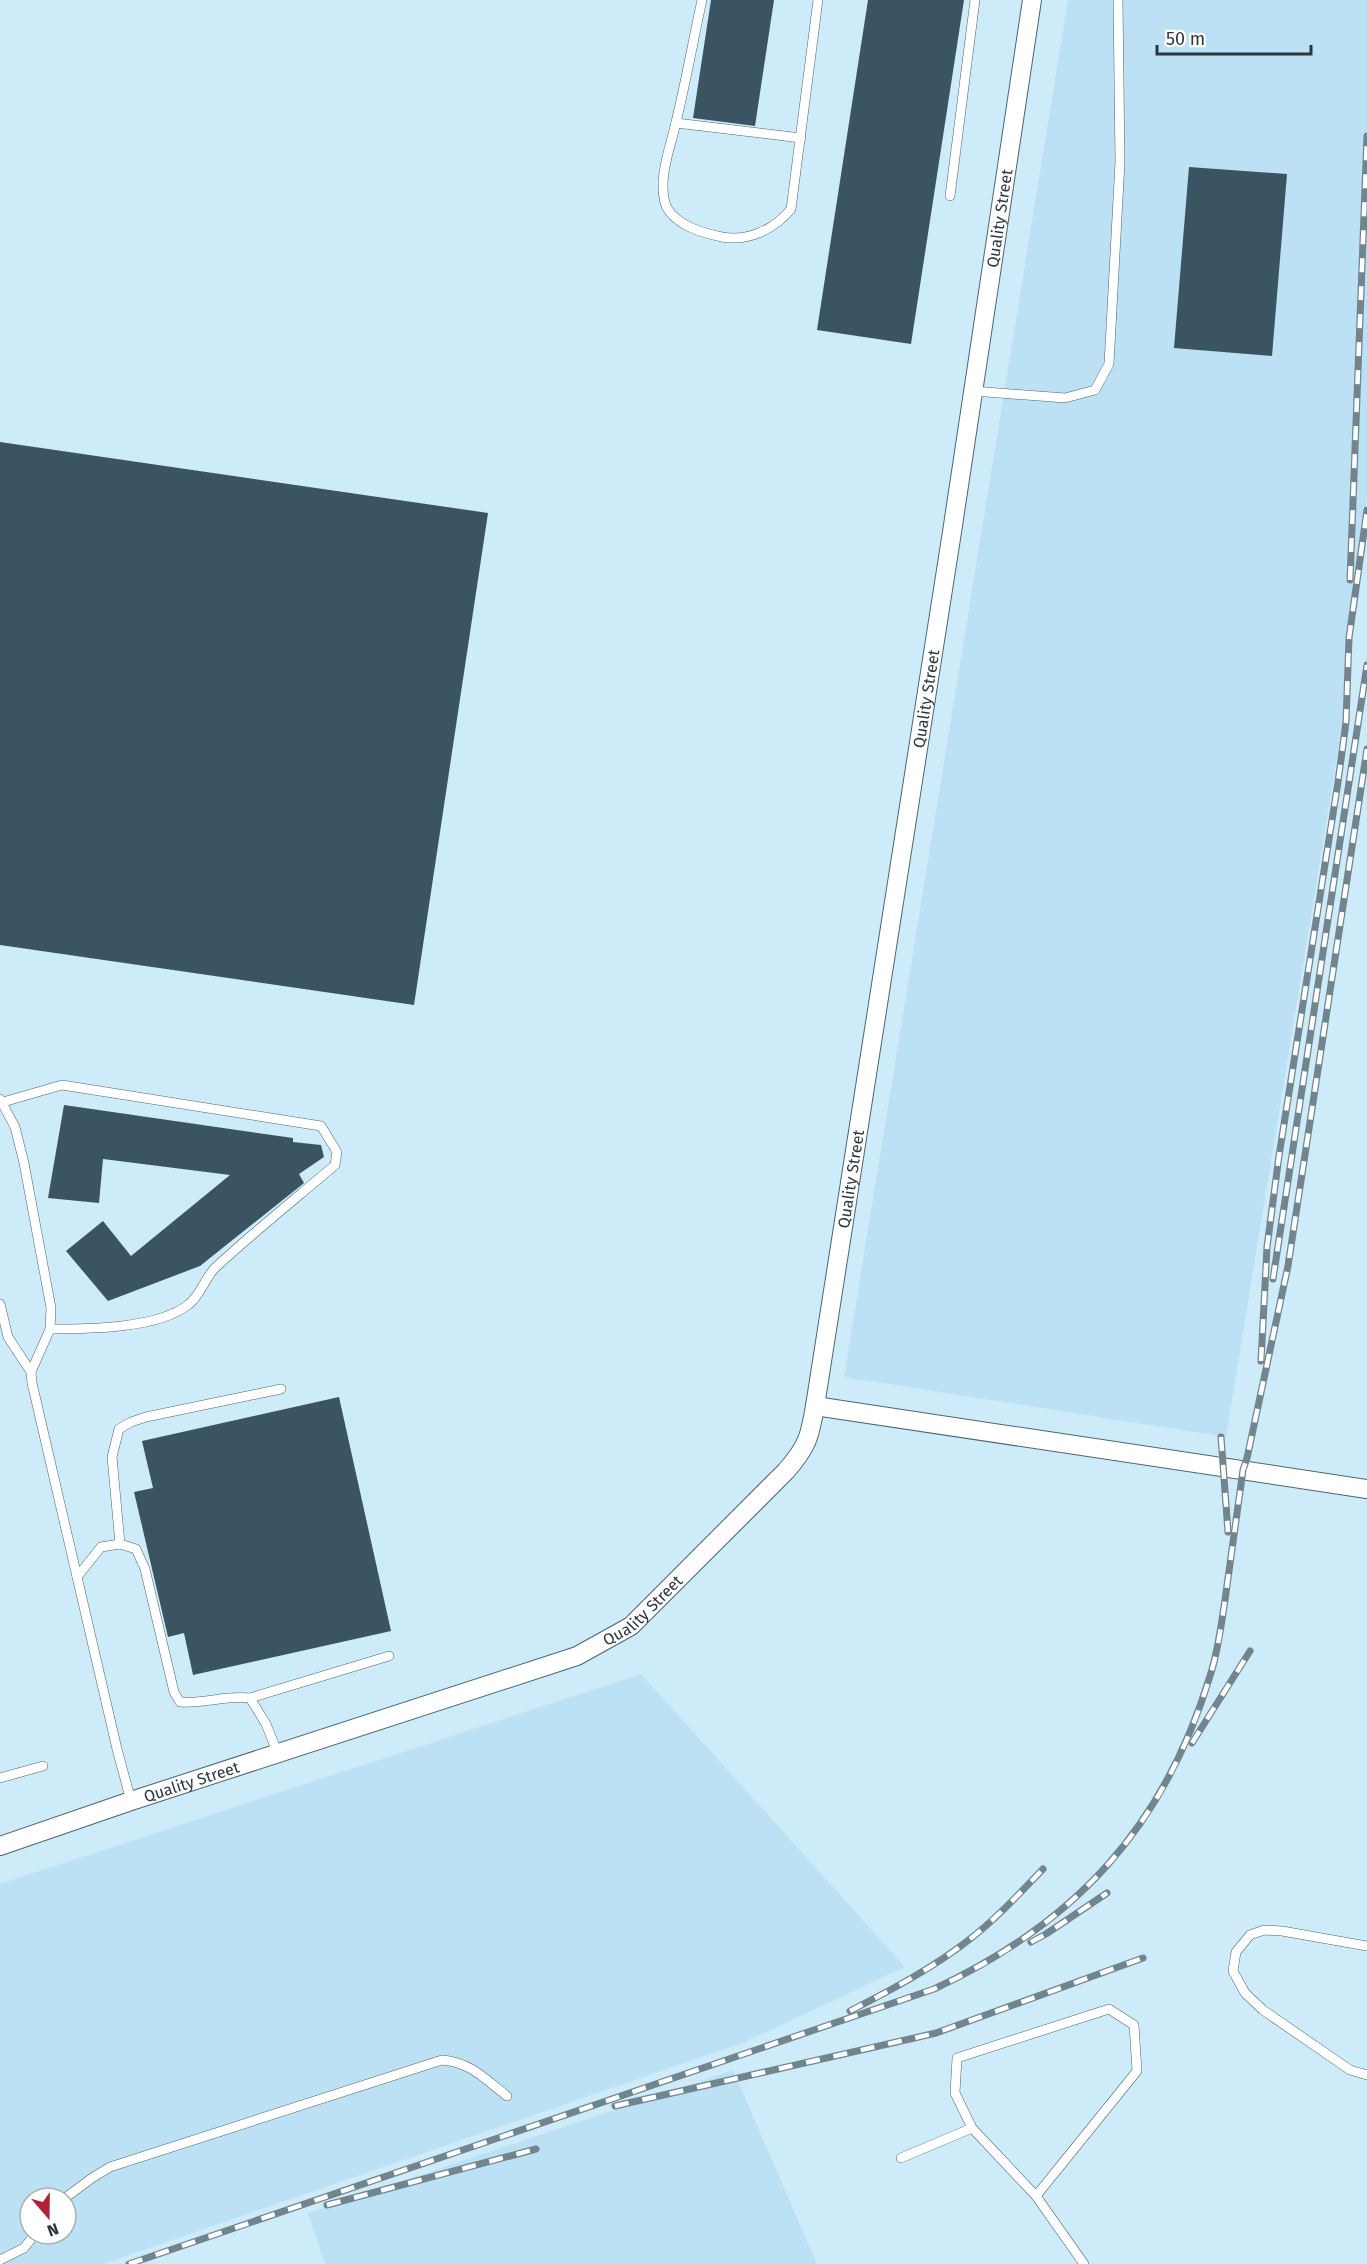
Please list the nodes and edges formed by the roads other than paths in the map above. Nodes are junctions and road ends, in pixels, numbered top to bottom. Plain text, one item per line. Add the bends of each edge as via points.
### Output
1 (702, 0) edge
2 (818, 0) edge
3 (975, 0) edge
4 (1032, 0) edge
5 (1118, 0) edge
6 (676, 123) junction
7 (801, 138) junction
8 (950, 196) dead end
9 (973, 392) junction
10 (1, 1101) edge
11 (0, 1304) edge
12 (50, 1329) junction
13 (4, 1338) edge
14 (32, 1372) junction
15 (281, 1389) dead end
16 (815, 1406) junction
17 (1367, 1489) edge
18 (120, 1544) junction
19 (77, 1577) junction
20 (389, 1656) dead end
21 (250, 1698) junction
22 (278, 1754) junction
23 (43, 1766) dead end
24 (0, 1778) edge
25 (131, 1801) junction
26 (0, 1846) edge
27 (1367, 1946) edge
28 (1367, 2075) edge
29 (507, 2096) dead end
30 (972, 2128) junction
31 (901, 2157) dead end
32 (78, 2188) edge
33 (1036, 2196) junction
34 (26, 2246) edge
35 (0, 2260) edge
36 (1084, 2264) edge

1 - 6 lane
2 - 7 lane
3 - 8 lane
4 - 9 street, Quality Street
5 - 9 lane via 1120,162 1110,364 1095,390 1065,398
6 - 7 lane
6 - 7 lane via 664,169 668,210 694,229 725,237 759,233 783,219 791,209
9 - 16 street, Quality Street
10 - 12 lane via 15,1127 24,1163 51,1308
10 - 12 lane via 63,1085 321,1126 338,1152 335,1165 214,1268 189,1304 165,1316 132,1324
11 - 13 lane
12 - 14 lane
13 - 14 lane
14 - 19 lane
15 - 18 lane via 146,1417 119,1429 112,1457
16 - 17 street
16 - 22 street, Quality Street via 810,1435 786,1471 631,1626 577,1656
18 - 19 lane via 101,1547
18 - 21 lane via 136,1549 145,1569 174,1692 180,1702
19 - 25 lane
20 - 21 lane
21 - 22 lane
22 - 25 street, Quality Street
23 - 24 lane
25 - 26 street, Quality Street
27 - 28 lane via 1264,1930 1250,1935 1236,1952 1233,1971 1245,1993 1263,2010 1350,2070
29 - 32 lane via 467,2065 442,2060 110,2167
30 - 31 lane
30 - 33 lane
30 - 33 lane via 955,2093 957,2058 1109,2008 1134,2025 1137,2071
33 - 36 lane
34 - 35 lane

